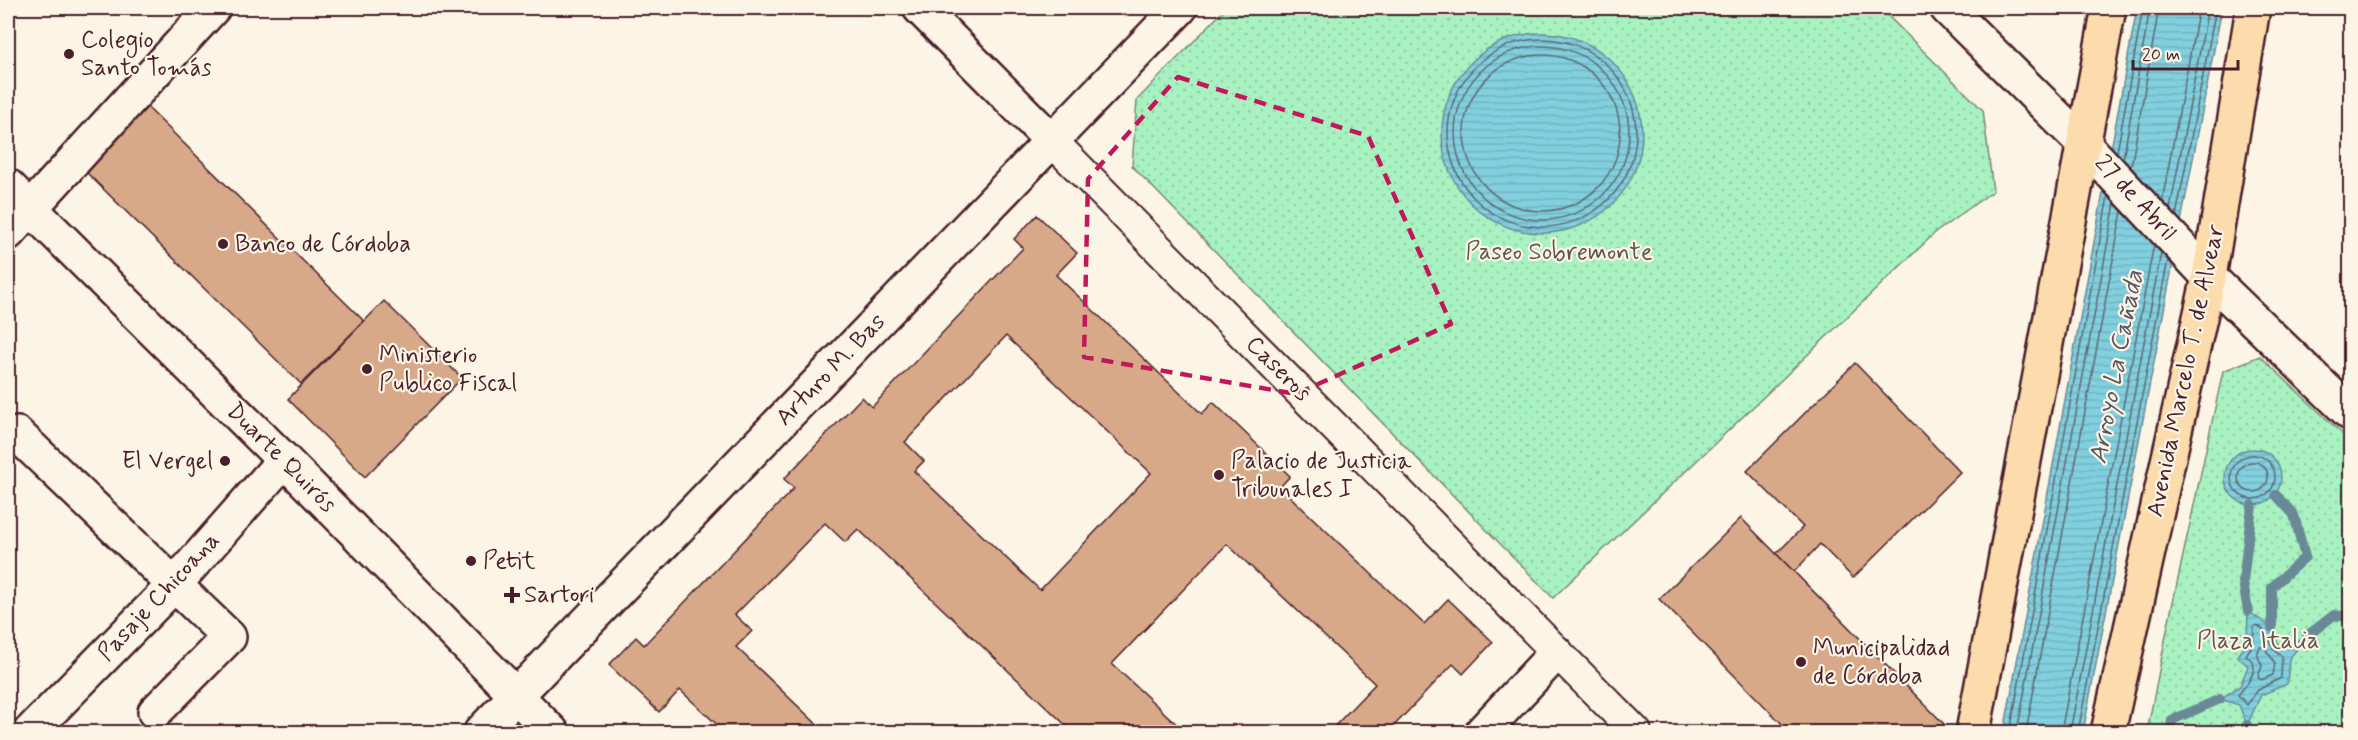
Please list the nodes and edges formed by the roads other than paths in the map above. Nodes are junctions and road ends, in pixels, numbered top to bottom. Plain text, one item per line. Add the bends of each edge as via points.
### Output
1 (213, 8) edge
2 (920, 8) edge
3 (1180, 8) edge
4 (1947, 8) edge
5 (2109, 8) edge
6 (2253, 8) edge
7 (1052, 141) junction
8 (2084, 144) junction
9 (19, 197) edge
10 (8, 233) edge
11 (2209, 277) junction
12 (2350, 413) edge
13 (17, 434) dead end
14 (284, 460) junction
15 (175, 584) junction
16 (1556, 653) junction
17 (515, 697) junction
18 (155, 712) dead end
19 (30, 732) edge
20 (481, 732) edge
21 (552, 732) edge
22 (1482, 732) edge
23 (1636, 732) edge
24 (1973, 732) edge
25 (2108, 732) edge

1 - 9 street
2 - 7 street, Caseros
3 - 7 street, Arturo M. Bas
4 - 8 street, 27 de Abril
5 - 8 main road
6 - 11 main road, Avenida Marcelo T. de Alvear
7 - 16 street, Caseros
7 - 17 street, Arturo M. Bas
8 - 11 street, 27 de Abril
8 - 24 main road
9 - 10 street
9 - 14 street, Duarte Quirós
11 - 12 street, 27 de Abril
11 - 25 main road, Avenida Marcelo T. de Alvear
13 - 15 street
14 - 15 street, Pasaje Chicoana
14 - 17 street, Duarte Quirós
15 - 18 street via 229,636
15 - 19 street, Pasaje Chicoana
16 - 22 street
16 - 23 street, Caseros
17 - 20 street, Arturo M. Bas
17 - 21 street, Duarte Quirós

